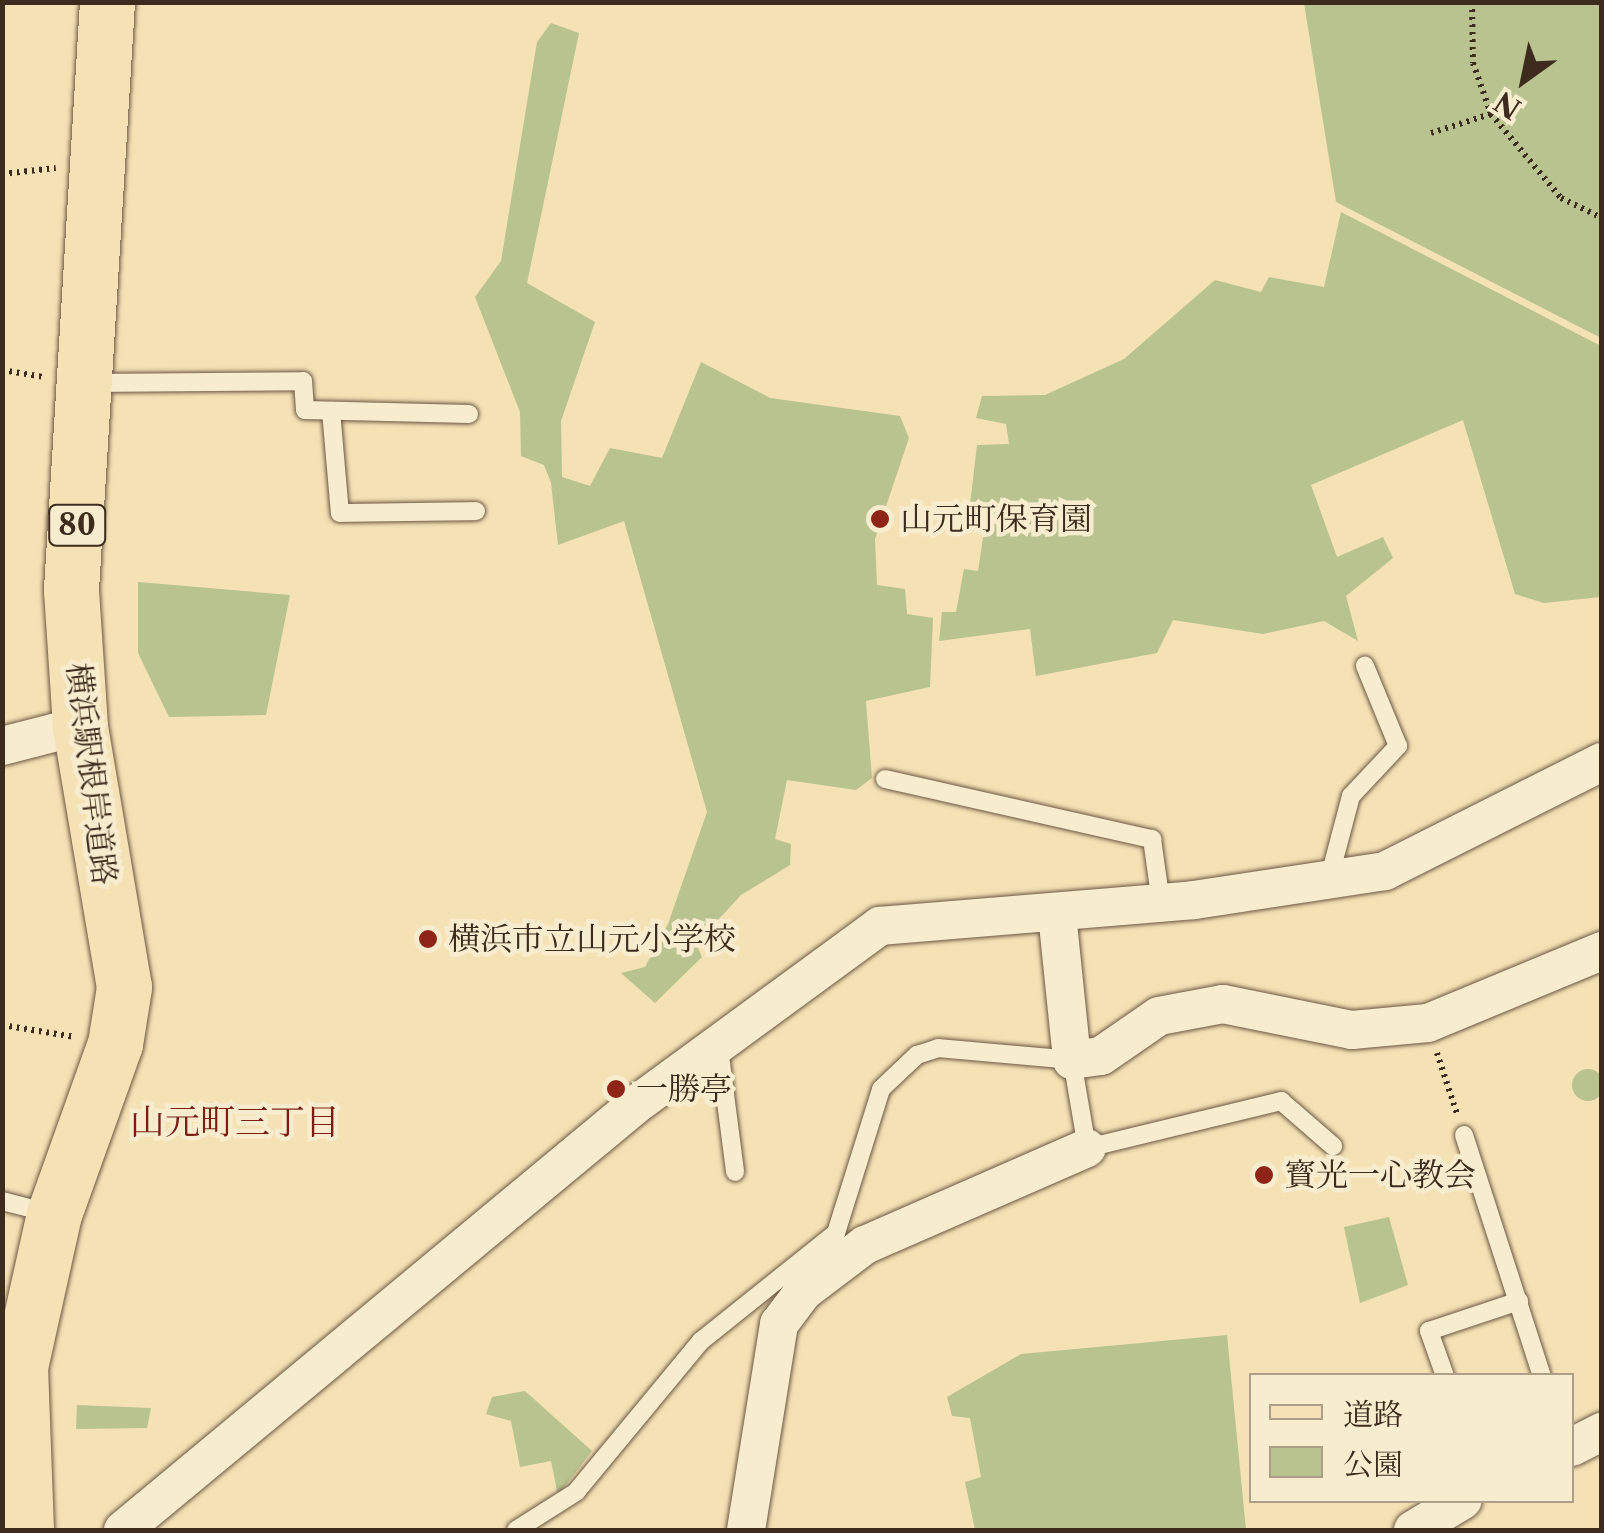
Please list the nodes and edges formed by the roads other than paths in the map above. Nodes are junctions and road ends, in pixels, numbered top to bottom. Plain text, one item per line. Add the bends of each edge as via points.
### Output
1 (107, 2) edge
2 (90, 383) junction
3 (331, 411) junction
4 (469, 414) dead end
5 (476, 511) dead end
6 (1365, 666) dead end
7 (80, 726) junction
8 (2, 746) edge
9 (1602, 762) edge
10 (886, 779) dead end
11 (1328, 880) junction
12 (1161, 903) junction
13 (1057, 914) junction
14 (1602, 951) edge
15 (719, 1048) junction
16 (1072, 1060) junction
17 (1464, 1135) road end
18 (1333, 1146) dead end
19 (1087, 1148) junction
20 (735, 1172) dead end
21 (28, 1208) edge
22 (1518, 1302) junction
23 (1444, 1373) edge
24 (1541, 1373) edge
25 (1602, 1432) edge
26 (1574, 1446) edge
27 (1459, 1503) edge
28 (134, 1528) edge
29 (26, 1530) edge
30 (516, 1530) edge
31 (746, 1530) edge
32 (1412, 1530) edge

1 - 2 main road, 横浜駅根岸道路 / 80
2 - 3 lane via 303,381 305,410
2 - 7 main road, 横浜駅根岸道路 / 80 via 72,589
3 - 4 lane
3 - 5 lane via 340,513
6 - 11 lane via 1398,746 1352,796
7 - 8 street
7 - 21 main road, 横浜駅根岸道路 / 80 via 124,987 115,1044
9 - 11 street via 1385,871
10 - 12 lane via 1152,839
11 - 12 street
12 - 13 street
13 - 15 street via 880,926
13 - 16 street
14 - 16 street via 1428,1023 1352,1030 1223,1004 1159,1016 1100,1056
15 - 20 lane
15 - 28 street via 634,1106
16 - 19 lane
16 - 30 lane via 938,1048 899,1066 882,1089 836,1233 701,1342 576,1492
17 - 22 lane
18 - 19 lane via 1281,1101
19 - 31 street via 865,1245 803,1292 779,1324
21 - 29 main road, 横浜駅根岸道路 / 80 via 20,1367
22 - 23 lane via 1429,1331
22 - 24 lane
25 - 26 street
27 - 32 street

